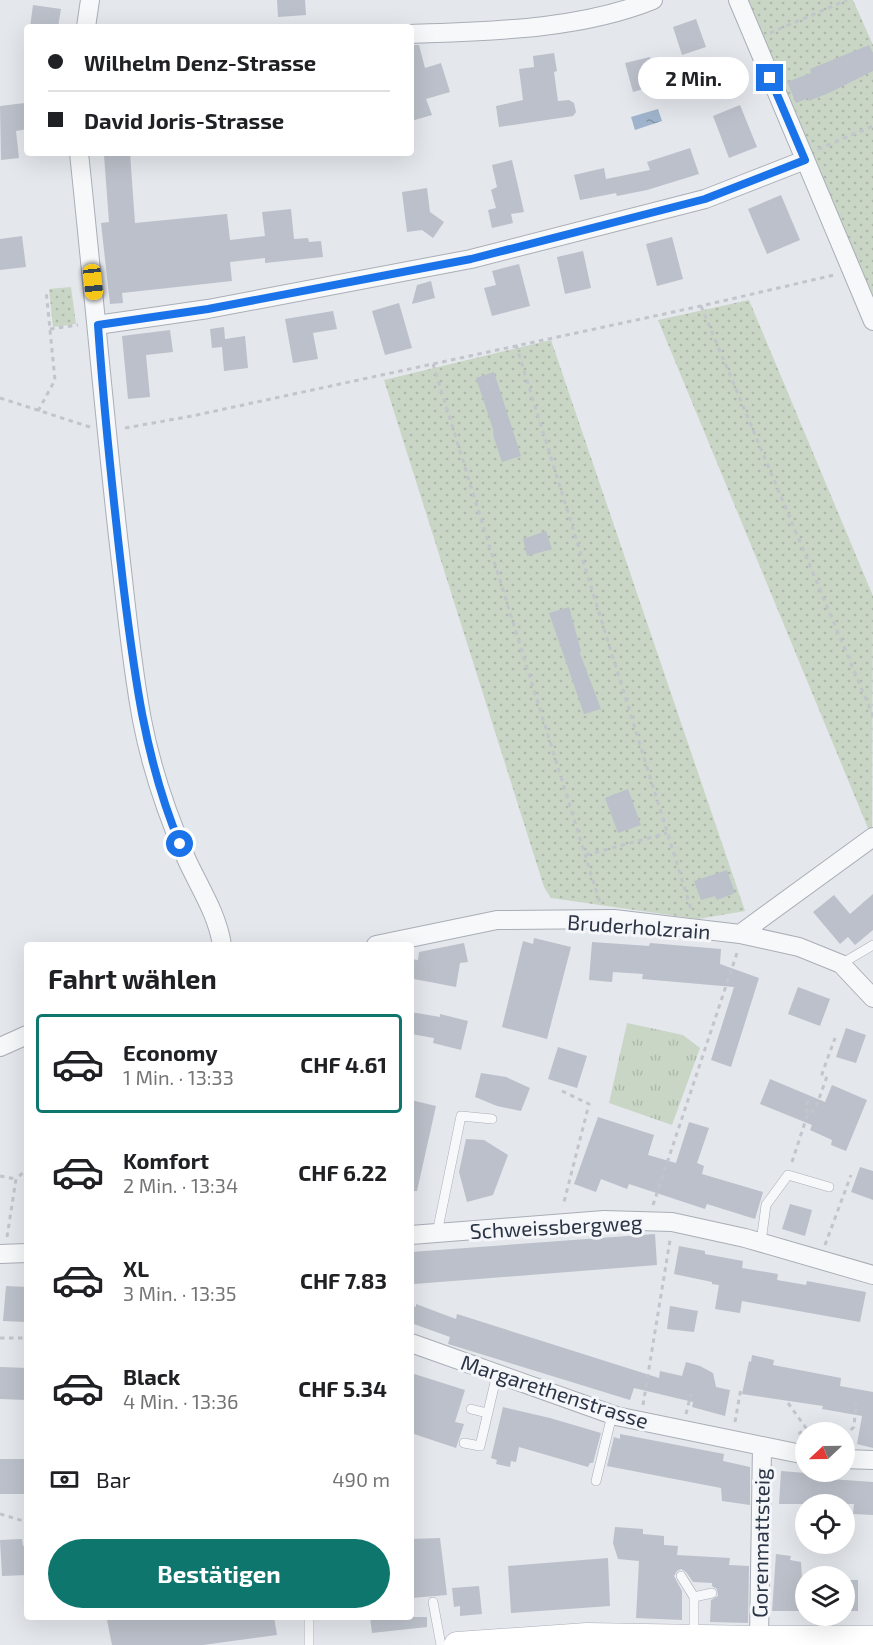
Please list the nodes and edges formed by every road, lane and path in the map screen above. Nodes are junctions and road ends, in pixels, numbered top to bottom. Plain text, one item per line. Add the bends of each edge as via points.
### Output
1 (90, 0) edge
2 (653, 0) edge
3 (738, 0) edge
4 (846, 0) edge
5 (86, 24) edge
6 (414, 34) edge
7 (754, 39) junction
8 (873, 126) edge
9 (79, 156) edge
10 (804, 158) junction
11 (851, 270) junction
12 (46, 290) dead end
13 (701, 306) junction
14 (873, 321) edge
15 (98, 325) junction
16 (50, 329) junction
17 (516, 345) junction
18 (433, 364) junction
19 (0, 398) edge
20 (38, 411) junction
21 (106, 432) junction
22 (873, 716) edge
23 (668, 833) junction
24 (873, 837) edge
25 (586, 855) junction
26 (605, 919) junction
27 (695, 929) junction
28 (742, 934) junction
29 (221, 942) edge
30 (391, 942) edge
31 (873, 945) edge
32 (841, 964) junction
33 (873, 998) edge
34 (24, 1036) edge
35 (835, 1038) dead end
36 (0, 1047) edge
37 (562, 1090) dead end
38 (810, 1096) dead end
39 (808, 1113) junction
40 (492, 1119) dead end
41 (24, 1172) edge
42 (788, 1175) junction
43 (851, 1175) dead end
44 (0, 1176) edge
45 (16, 1179) junction
46 (829, 1187) dead end
47 (648, 1221) junction
48 (672, 1222) junction
49 (559, 1223) junction
50 (437, 1233) junction
51 (414, 1235) edge
52 (7, 1236) dead end
53 (761, 1242) junction
54 (24, 1252) edge
55 (0, 1254) edge
56 (819, 1260) junction
57 (873, 1275) edge
58 (0, 1338) edge
59 (24, 1338) edge
60 (414, 1344) edge
61 (497, 1374) junction
62 (741, 1388) dead end
63 (788, 1403) dead end
64 (856, 1403) dead end
65 (471, 1409) dead end
66 (488, 1413) junction
67 (612, 1415) junction
68 (640, 1421) junction
69 (854, 1422) edge
70 (732, 1441) junction
71 (464, 1443) dead end
72 (762, 1446) junction
73 (782, 1450) junction
74 (795, 1453) edge
75 (855, 1459) edge
76 (873, 1460) edge
77 (596, 1481) dead end
78 (0, 1514) edge
79 (24, 1521) edge
80 (681, 1576) dead end
81 (712, 1593) dead end
82 (694, 1597) junction
83 (434, 1602) dead end
84 (309, 1620) edge
85 (694, 1638) junction
86 (759, 1639) junction
87 (873, 1639) edge
88 (309, 1645) edge
89 (441, 1645) edge
90 (457, 1645) edge

1 - 5 street
2 - 6 street via 582,20 488,31
3 - 7 street
4 - 7 path
7 - 10 street
8 - 10 path
9 - 15 street
10 - 11 street
10 - 15 street via 705,199 471,259 208,309
11 - 13 path
11 - 14 street
12 - 16 path
13 - 17 path
13 - 22 path
15 - 16 path
15 - 21 street
16 - 20 path via 55,380
17 - 18 path
17 - 23 path
18 - 21 path
18 - 25 path
19 - 20 path
20 - 21 path
21 - 29 street via 142,722 174,829 214,915
23 - 25 path
23 - 27 path
24 - 28 street, Bruderholzrain
25 - 26 path
26 - 27 street, Bruderholzrain
26 - 30 street, Bruderholzrain via 497,920
27 - 28 street, Bruderholzrain
28 - 32 street via 799,947
28 - 47 path
31 - 32 lane
32 - 33 street
34 - 36 street
35 - 39 path via 815,1110
37 - 49 path via 589,1104
38 - 39 path via 805,1107
39 - 42 path
40 - 50 lane via 461,1116
41 - 45 path
42 - 46 lane
42 - 53 lane via 766,1205
43 - 56 path
44 - 45 path
45 - 52 path
47 - 48 street, Schweissbergweg
47 - 49 street, Schweissbergweg
48 - 53 street, Schweissbergweg
48 - 68 path
49 - 50 street, Schweissbergweg
50 - 51 street, Schweissbergweg
53 - 56 street, Schweissbergweg
54 - 55 street
56 - 57 street, Schweissbergweg
58 - 59 path
60 - 61 street, Margarethenstrasse
61 - 66 lane
61 - 67 street, Margarethenstrasse
62 - 70 path
63 - 73 path via 806,1428 800,1433 786,1434
64 - 69 path
65 - 66 lane
66 - 71 lane via 480,1446
67 - 68 street, Margarethenstrasse
67 - 77 lane
68 - 70 street, Margarethenstrasse
70 - 72 street, Margarethenstrasse
72 - 73 street, Margarethenstrasse
72 - 86 street, Gorenmattsteig
73 - 74 street, Margarethenstrasse
75 - 76 street
78 - 79 path
80 - 82 lane
81 - 82 lane
82 - 85 lane
83 - 89 lane
84 - 88 lane
85 - 86 main road
85 - 90 main road via 587,1636
86 - 87 main road

